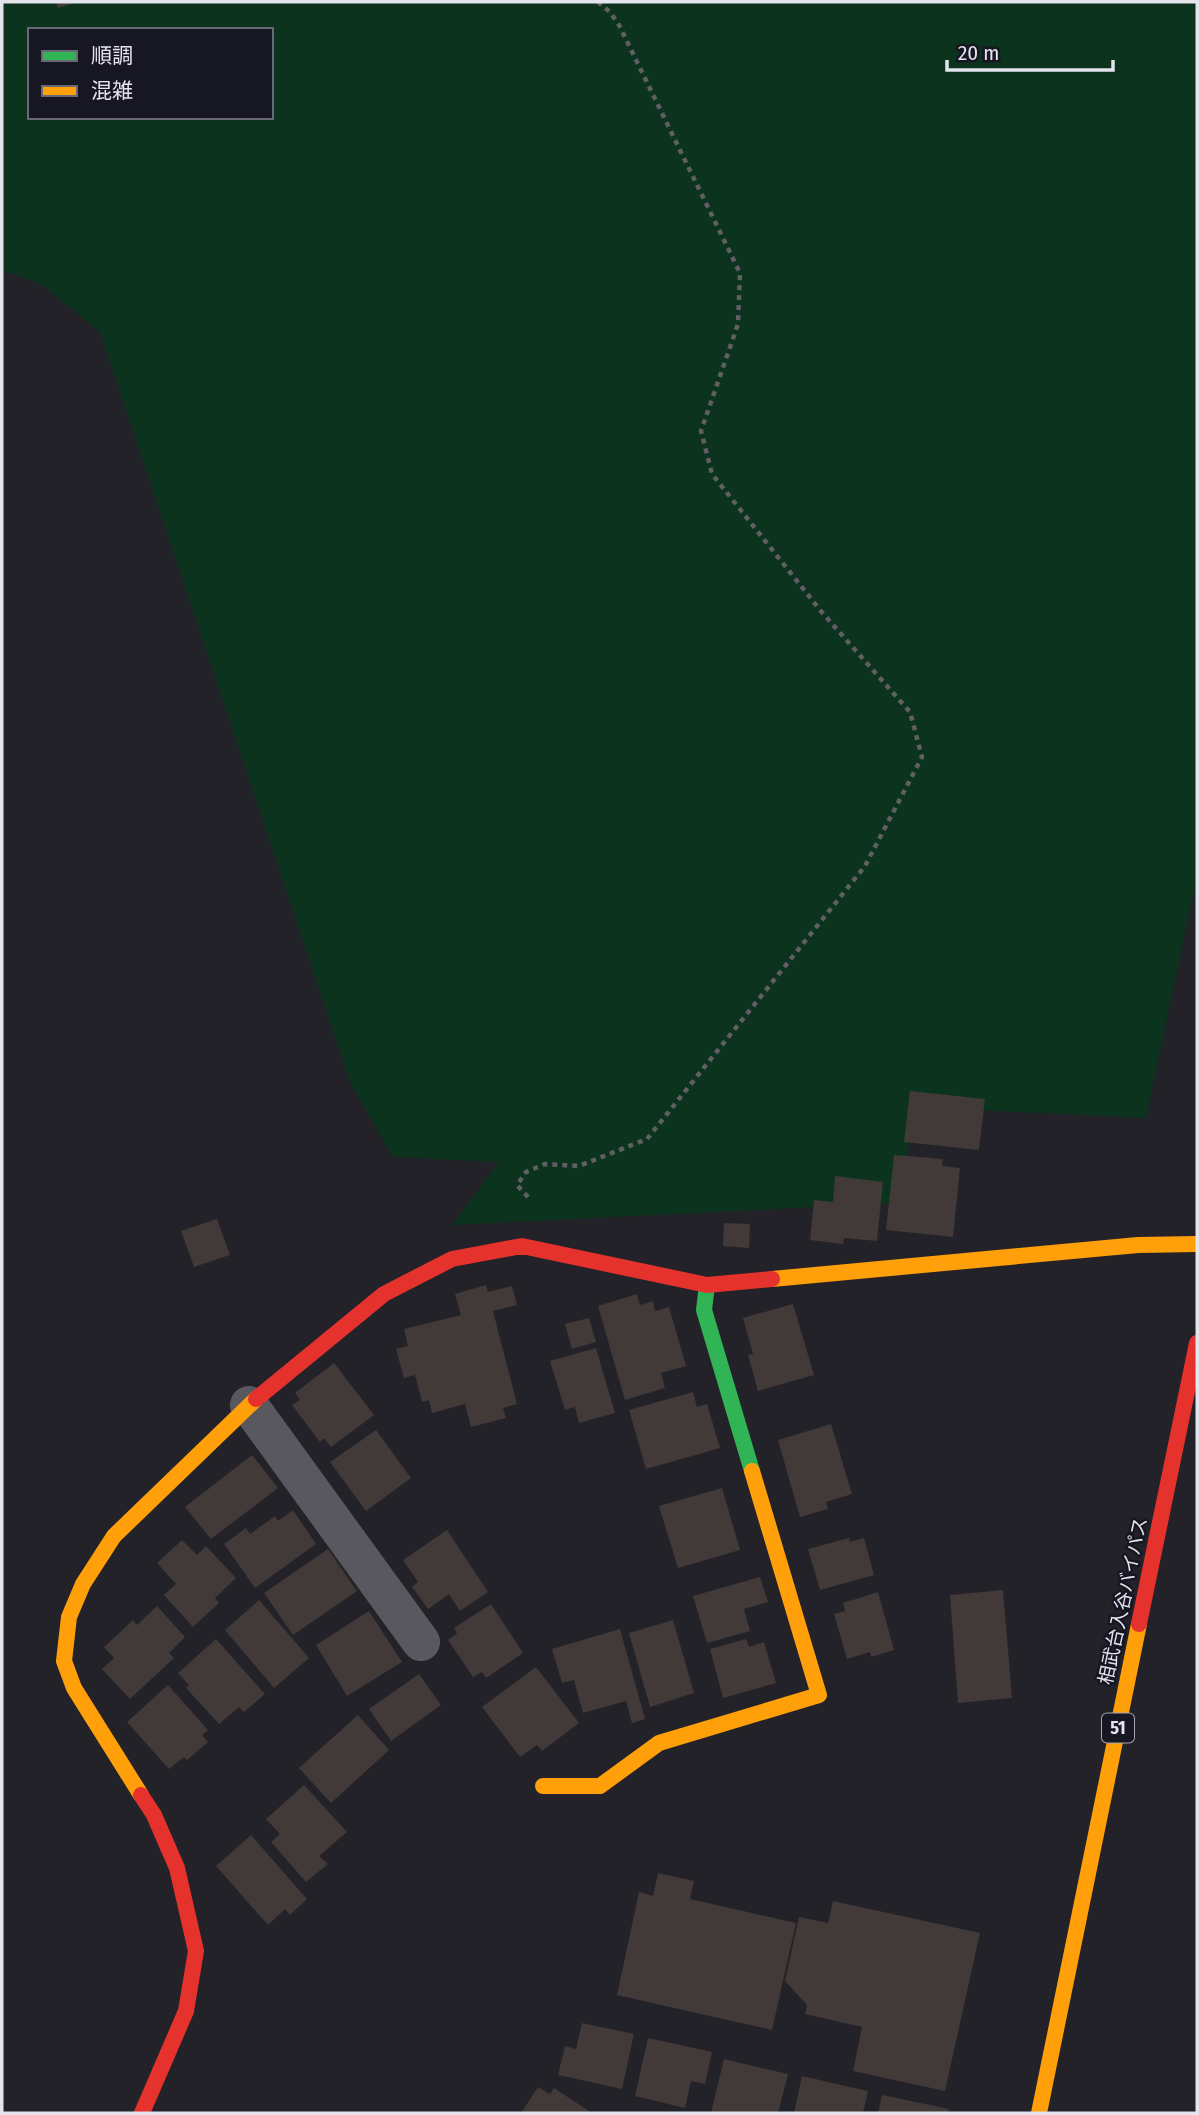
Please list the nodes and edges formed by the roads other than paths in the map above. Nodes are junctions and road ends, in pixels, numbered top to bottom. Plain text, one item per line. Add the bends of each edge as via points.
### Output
1 (1197, 1244) edge
2 (707, 1284) junction
3 (1197, 1343) edge
4 (249, 1405) junction
5 (421, 1642) dead end
6 (543, 1786) dead end
7 (142, 2113) edge
8 (1039, 2113) edge

1 - 2 street via 1138,1245
2 - 4 street via 522,1246 453,1259 384,1294
2 - 6 street via 704,1310 820,1695 659,1743 600,1786
3 - 8 street, 相武台入谷バイパス / 51
4 - 5 street
4 - 7 street via 114,1536 83,1584 69,1617 64,1661 74,1688 154,1815 177,1868 196,1951 186,2011

